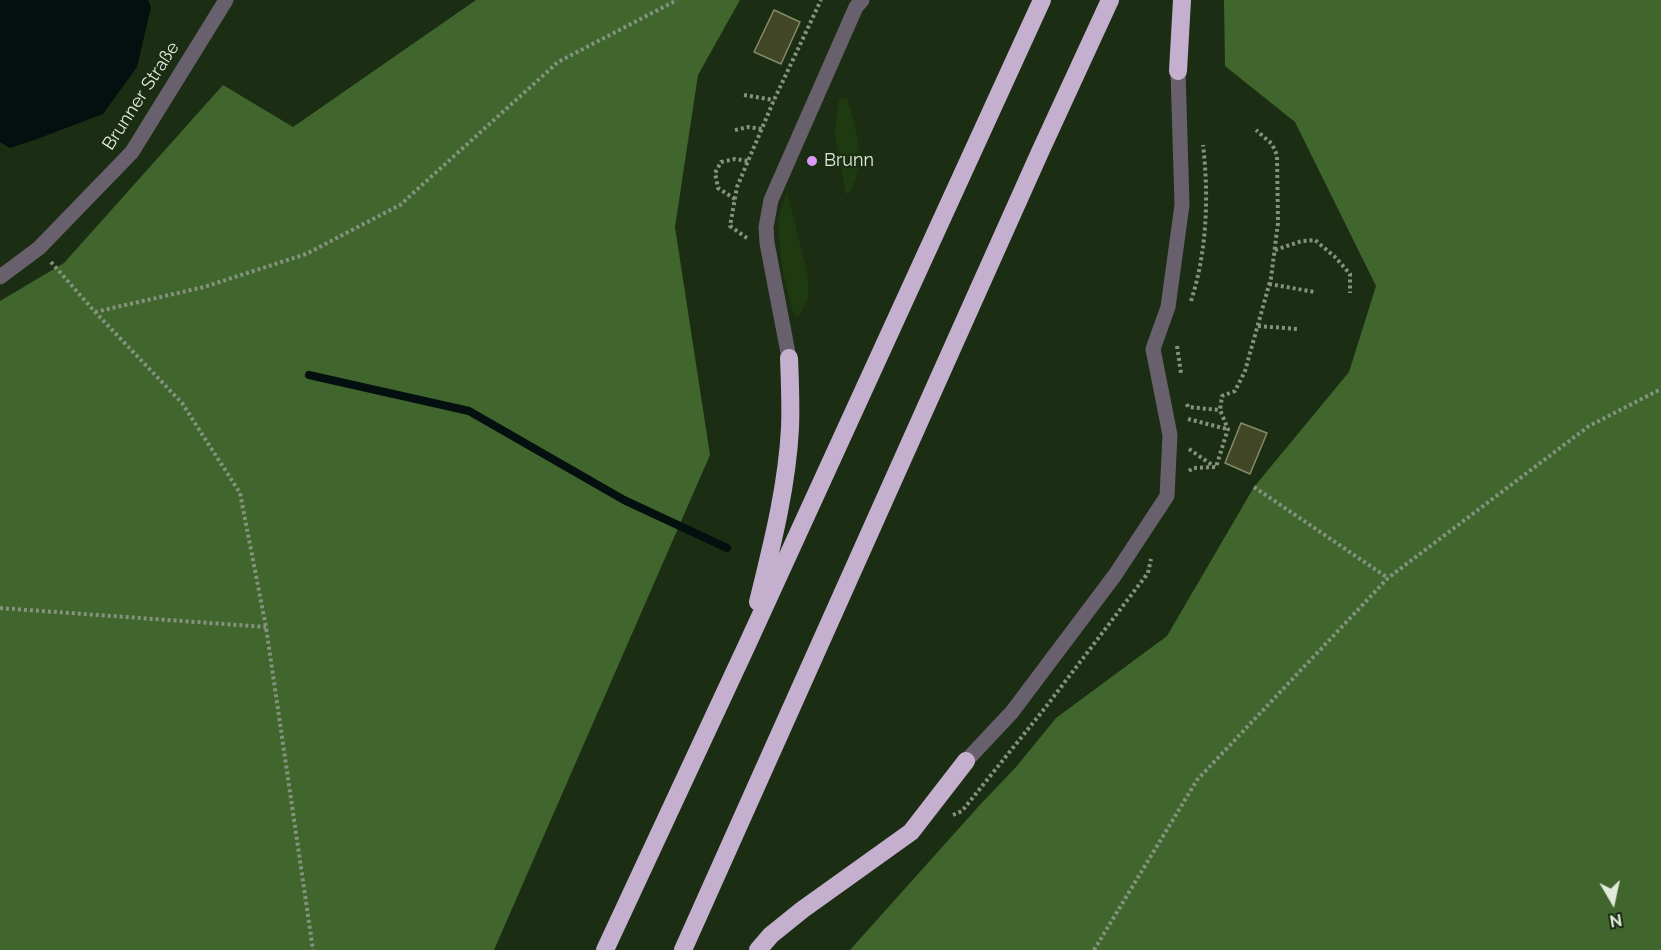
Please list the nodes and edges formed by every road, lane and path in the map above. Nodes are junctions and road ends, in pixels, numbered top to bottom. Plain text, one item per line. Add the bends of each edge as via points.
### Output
1 (226, 0) edge
2 (677, 0) edge
3 (821, 0) edge
4 (862, 0) edge
5 (1042, 0) edge
6 (1110, 0) edge
7 (1182, 0) edge
8 (1178, 71) joint
9 (744, 95) dead end
10 (774, 100) junction
11 (762, 129) junction
12 (735, 130) dead end
13 (748, 161) junction
14 (735, 199) junction
15 (39, 248) junction
16 (1275, 250) dead end
17 (769, 253) junction
18 (0, 278) edge
19 (1269, 284) dead end
20 (1316, 292) dead end
21 (1350, 293) dead end
22 (95, 312) junction
23 (1258, 326) dead end
24 (1298, 329) dead end
25 (789, 358) joint
26 (1661, 389) edge
27 (1188, 407) dead end
28 (1220, 410) dead end
29 (1181, 417) dead end
30 (1228, 429) dead end
31 (1170, 435) junction
32 (1216, 467) dead end
33 (1254, 487) dead end
34 (1388, 578) junction
35 (0, 608) edge
36 (266, 627) junction
37 (747, 645) junction
38 (966, 761) joint
39 (313, 950) edge
40 (605, 950) edge
41 (683, 950) edge
42 (758, 950) edge
43 (1094, 950) edge

1 - 15 street, Brunner Straße via 132,152
2 - 22 path via 558,62 400,205 306,254 204,287
3 - 10 path
4 - 17 street via 771,200 766,227
5 - 37 highway
6 - 41 highway
7 - 8 highway
8 - 31 street via 1182,205 1168,307 1153,349
9 - 10 path
10 - 11 path
11 - 12 path
11 - 13 path
13 - 14 path
13 - 14 path via 721,162 715,173 718,188
14 - 17 path via 730,226
15 - 18 street, Brunner Straße
15 - 22 path
16 - 21 path via 1315,240 1350,274
17 - 25 street
19 - 20 path
22 - 36 path via 182,403 240,493
23 - 24 path
25 - 37 highway via 786,468
26 - 34 path via 1589,426
27 - 28 path
29 - 30 path
31 - 32 path
31 - 38 street via 1167,496 1115,575 1019,703
33 - 34 path
34 - 43 path via 1197,780
35 - 36 path
36 - 39 path
37 - 40 highway
38 - 42 highway via 911,832 802,910

